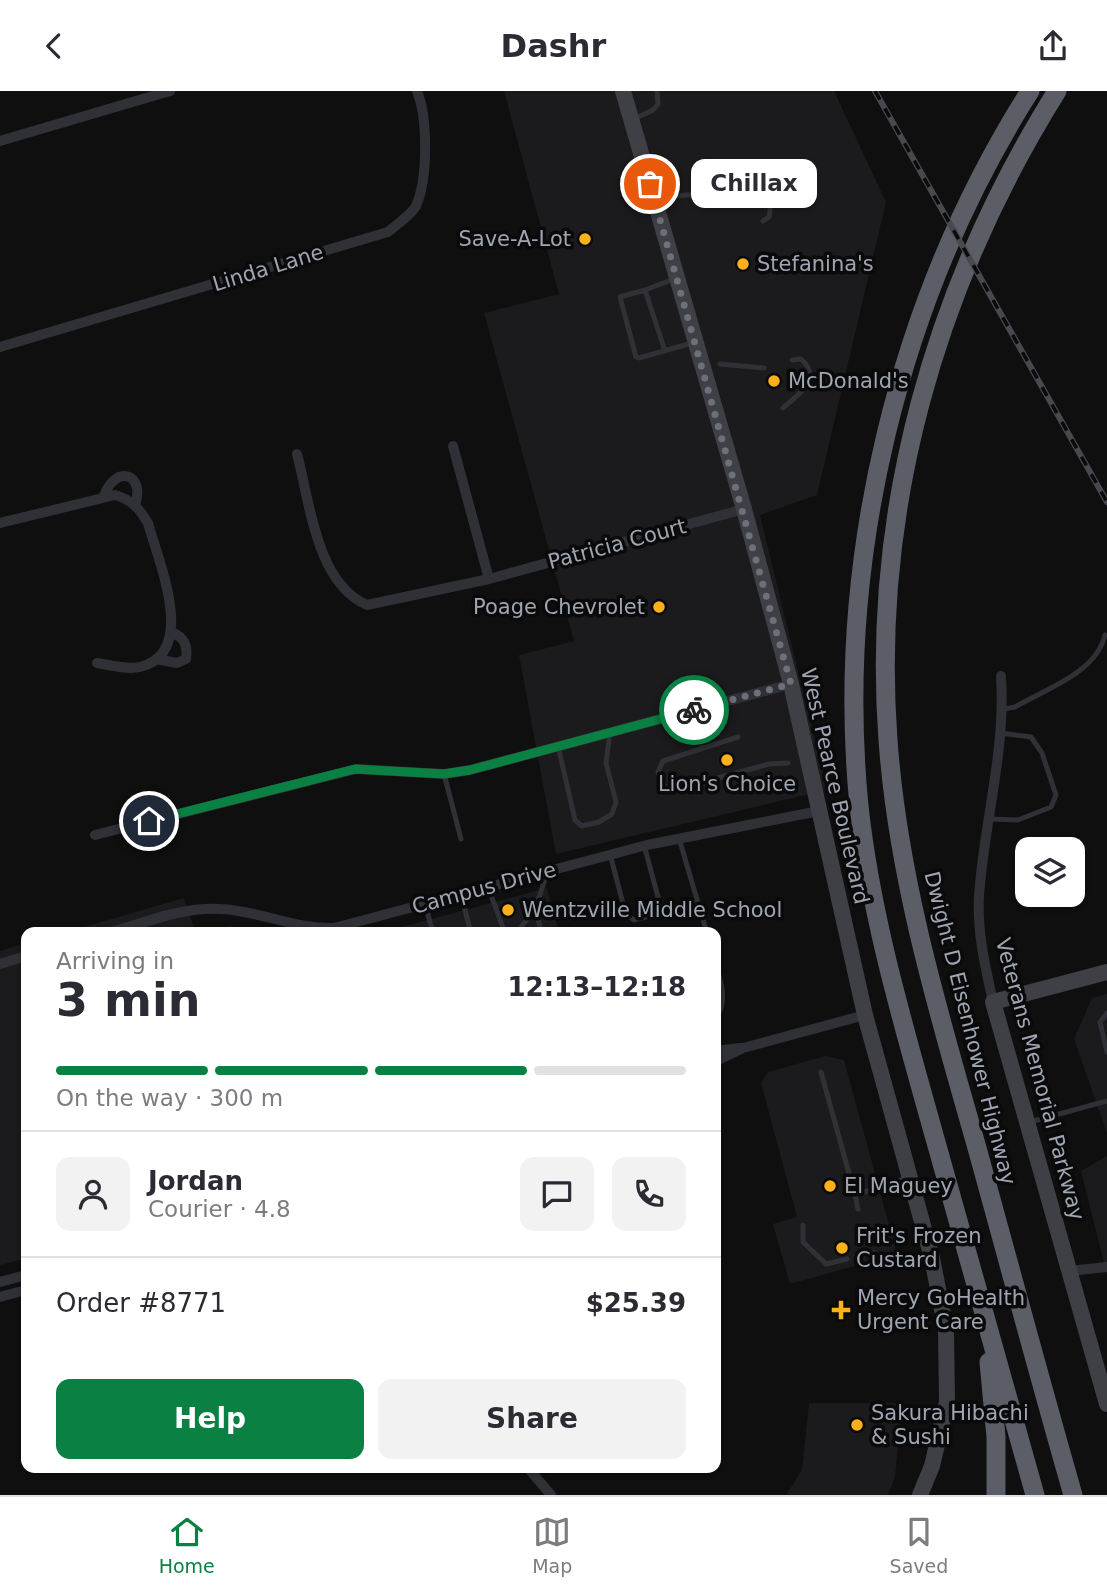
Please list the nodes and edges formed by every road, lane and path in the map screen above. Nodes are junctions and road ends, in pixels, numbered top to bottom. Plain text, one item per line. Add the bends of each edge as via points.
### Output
1 (170, 91) edge
2 (418, 91) edge
3 (623, 91) edge
4 (657, 91) edge
5 (1030, 91) edge
6 (1057, 91) edge
7 (631, 120) junction
8 (0, 141) edge
9 (707, 192) dead end
10 (699, 194) dead end
11 (663, 197) dead end
12 (763, 221) dead end
13 (677, 278) junction
14 (645, 290) junction
15 (696, 342) junction
16 (0, 347) edge
17 (665, 351) junction
18 (792, 360) dead end
19 (720, 364) dead end
20 (764, 368) dead end
21 (783, 408) dead end
22 (453, 446) dead end
23 (297, 454) dead end
24 (104, 496) junction
25 (135, 505) junction
26 (744, 509) junction
27 (0, 523) edge
28 (489, 579) junction
29 (172, 632) junction
30 (1105, 635) edge
31 (156, 659) junction
32 (97, 663) dead end
33 (1001, 676) dead end
34 (791, 684) junction
35 (1003, 709) junction
36 (610, 732) junction
37 (1000, 733) junction
38 (738, 737) dead end
39 (558, 746) junction
40 (788, 763) dead end
41 (444, 774) junction
42 (818, 811) junction
43 (990, 819) junction
44 (96, 835) dead end
45 (679, 838) junction
46 (461, 839) dead end
47 (645, 845) junction
48 (610, 855) junction
49 (548, 871) junction
50 (488, 887) junction
51 (461, 895) junction
52 (698, 903) junction
53 (425, 904) junction
54 (535, 910) junction
55 (662, 912) junction
56 (130, 927) edge
57 (302, 927) edge
58 (356, 927) edge
59 (431, 927) edge
60 (469, 927) edge
61 (503, 927) edge
62 (521, 927) edge
63 (540, 927) edge
64 (705, 927) edge
65 (21, 958) edge
66 (0, 964) edge
67 (1107, 972) edge
68 (721, 984) edge
69 (993, 1002) junction
70 (721, 1005) edge
71 (1107, 1013) edge
72 (865, 1015) junction
73 (743, 1048) junction
74 (721, 1050) edge
75 (1107, 1052) edge
76 (721, 1059) edge
77 (821, 1072) dead end
78 (1107, 1101) edge
79 (1027, 1123) junction
80 (910, 1177) junction
81 (855, 1195) junction
82 (858, 1209) dead end
83 (803, 1225) dead end
84 (873, 1252) dead end
85 (856, 1257) dead end
86 (847, 1259) dead end
87 (1107, 1268) edge
88 (1069, 1271) junction
89 (21, 1276) edge
90 (0, 1282) edge
91 (21, 1291) edge
92 (0, 1297) edge
93 (987, 1322) junction
94 (1107, 1404) edge
95 (532, 1473) edge
96 (551, 1495) edge
97 (920, 1495) edge
98 (996, 1495) edge
99 (1035, 1495) edge
100 (1073, 1495) edge

1 - 8 street
2 - 16 street, Linda Lane via 425,133 416,207 388,232
3 - 7 main road, West Pearce Boulevard
4 - 7 lane via 658,104 653,110
5 - 93 highway via 948,247 910,352 868,532 856,657 856,760 873,897 896,999
6 - 100 highway, Dwight D Eisenhower Highway via 1015,160 974,243 927,374 905,467 891,557 886,683 899,834 922,947
7 - 13 main road, West Pearce Boulevard
9 - 12 lane via 760,180 772,207
10 - 11 lane
13 - 14 lane
13 - 15 main road, West Pearce Boulevard
14 - 17 lane
14 - 17 lane via 618,300 636,357
15 - 17 lane
15 - 26 main road, West Pearce Boulevard
18 - 21 lane via 807,364 811,380
19 - 20 lane
22 - 28 street
23 - 28 street, Patricia Court via 326,566 351,599 367,605
24 - 25 street via 115,495
24 - 25 street via 108,484 125,475 139,488
24 - 27 street
25 - 29 street via 148,523 173,617
26 - 28 street, Patricia Court
26 - 34 main road, West Pearce Boulevard
29 - 31 street via 165,651
29 - 31 street via 183,639 186,659 177,663
30 - 35 lane via 1100,652 1083,669 1015,707
31 - 32 street via 137,668
33 - 35 street, Veterans Memorial Parkway
34 - 36 street
34 - 42 main road, West Pearce Boulevard
35 - 37 street, Veterans Memorial Parkway
36 - 39 street
36 - 39 lane via 606,763 616,802 612,814 599,822 582,826 575,820
37 - 43 street, Veterans Memorial Parkway
37 - 43 lane via 1031,737 1042,753 1056,795 1051,807 1018,820
38 - 40 lane via 663,761 658,772 662,784 677,789
39 - 41 street
41 - 44 street via 355,769
41 - 46 lane
42 - 45 street, Campus Drive
42 - 72 main road, West Pearce Boulevard
43 - 69 street, Veterans Memorial Parkway via 979,895 979,940
45 - 47 street, Campus Drive
45 - 52 lane
47 - 48 street, Campus Drive
47 - 55 lane
48 - 49 street, Campus Drive
48 - 55 lane via 626,915 634,920
49 - 50 street, Campus Drive
49 - 54 lane
50 - 51 street, Campus Drive
50 - 61 lane
51 - 53 street, Campus Drive
51 - 60 lane
52 - 55 lane
52 - 64 lane
53 - 58 street, Campus Drive
53 - 59 lane
54 - 62 lane
54 - 63 lane
56 - 57 street, Campus Drive via 182,912 221,908
65 - 66 street
67 - 69 main road
68 - 70 lane
69 - 79 main road, Veterans Memorial Parkway
71 - 75 lane via 1100,1023
72 - 73 street
72 - 80 main road, West Pearce Boulevard
73 - 74 street
73 - 76 street
77 - 81 lane
78 - 79 lane
79 - 88 main road, Veterans Memorial Parkway
80 - 81 lane
80 - 97 main road, West Pearce Boulevard via 946,1330 947,1402
81 - 82 lane
83 - 86 lane via 803,1243 826,1264
84 - 85 lane
87 - 88 street
88 - 94 main road, Veterans Memorial Parkway
89 - 90 street
91 - 92 street
93 - 98 highway
93 - 99 highway
95 - 96 street

